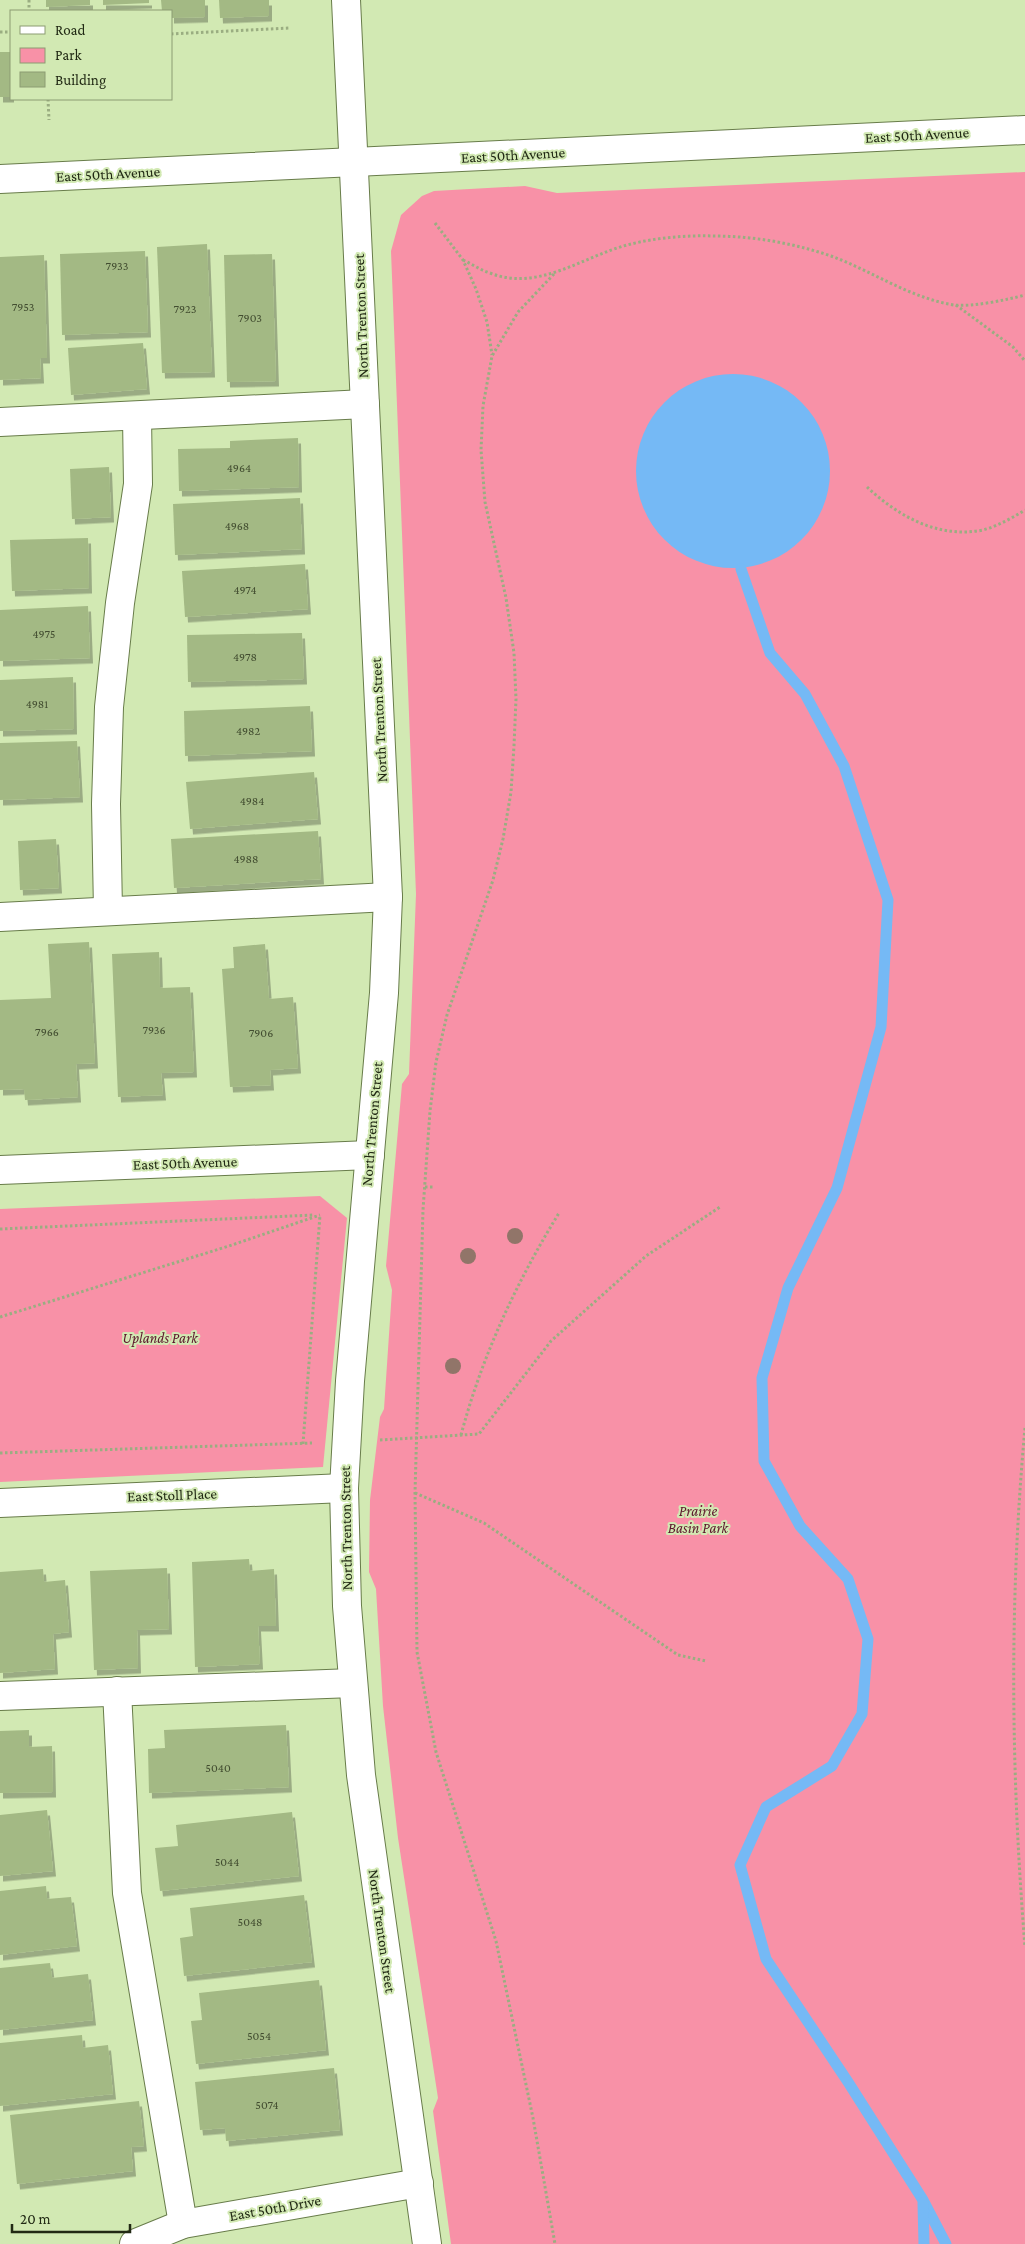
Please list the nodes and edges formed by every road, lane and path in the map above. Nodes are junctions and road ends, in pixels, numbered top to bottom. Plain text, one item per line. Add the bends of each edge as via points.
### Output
1 (346, 0) edge
2 (289, 28) dead end
3 (172, 34) edge
4 (48, 100) edge
5 (49, 120) dead end
6 (1025, 130) edge
7 (355, 163) junction
8 (0, 179) edge
9 (435, 223) dead end
10 (462, 260) junction
11 (554, 274) junction
12 (1025, 295) edge
13 (956, 305) junction
14 (492, 356) junction
15 (1025, 361) edge
16 (365, 404) junction
17 (137, 416) junction
18 (0, 422) edge
19 (867, 487) dead end
20 (1025, 510) edge
21 (388, 896) junction
22 (108, 911) junction
23 (0, 917) edge
24 (370, 1155) junction
25 (0, 1170) edge
26 (425, 1187) junction
27 (435, 1187) dead end
28 (720, 1207) dead end
29 (558, 1213) dead end
30 (320, 1215) junction
31 (0, 1229) edge
32 (0, 1317) edge
33 (1025, 1428) edge
34 (461, 1435) junction
35 (416, 1438) junction
36 (347, 1441) junction
37 (303, 1444) junction
38 (0, 1453) edge
39 (344, 1488) junction
40 (415, 1493) junction
41 (0, 1503) edge
42 (706, 1662) dead end
43 (353, 1682) junction
44 (117, 1691) junction
45 (0, 1696) edge
46 (1025, 1947) edge
47 (419, 2183) junction
48 (183, 2224) junction
49 (134, 2244) edge
50 (427, 2244) edge
51 (555, 2244) edge

1 - 7 street, North Trenton Street
2 - 3 path
4 - 5 path
6 - 7 street, East 50th Avenue
7 - 8 street, East 50th Avenue
7 - 16 street, North Trenton Street
9 - 10 path
10 - 11 path via 491,274 506,277 522,279
10 - 14 path via 482,305
11 - 13 path via 626,246 669,237 755,238 831,256 897,286
11 - 14 path via 518,312
12 - 13 path via 1002,301
13 - 15 path via 1013,347
14 - 26 path via 483,406 481,450 485,502 506,598 514,653 516,700 511,792 493,880 447,1015 436,1062
16 - 17 street
16 - 21 street, North Trenton Street
17 - 18 street
17 - 22 street via 138,484 109,707 106,804
19 - 20 path via 904,516 929,527 955,531 982,530
21 - 22 street
21 - 24 street, North Trenton Street via 384,993
22 - 23 street
24 - 25 street, East 50th Avenue
24 - 36 street, North Trenton Street
26 - 27 path
26 - 35 path
28 - 34 path via 638,1262 551,1341 479,1434
29 - 34 path via 500,1322
30 - 31 path
30 - 32 path
30 - 37 path
33 - 46 path via 1018,1501 1013,1625 1013,1752
34 - 35 path
35 - 36 path
35 - 40 path
36 - 37 path
36 - 39 street, North Trenton Street
37 - 38 path
39 - 41 street, East Stoll Place
39 - 43 street, North Trenton Street
40 - 42 path via 484,1523 678,1655
40 - 51 path via 417,1652 436,1752 496,1941
43 - 44 street
43 - 47 street, North Trenton Street via 364,1794
44 - 45 street
44 - 48 street via 127,1893
47 - 48 street, East 50th Drive
47 - 50 street, North Trenton Street
48 - 49 street, East 50th Drive

